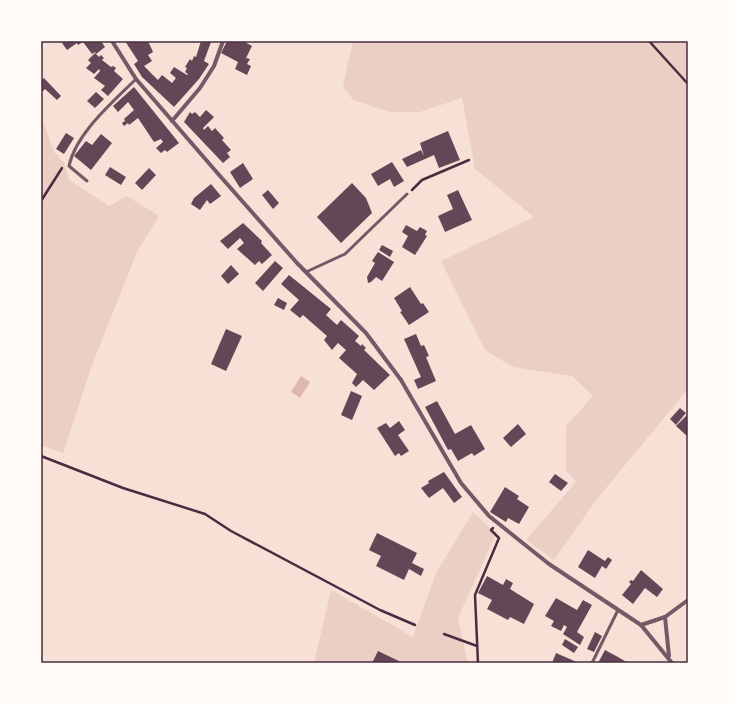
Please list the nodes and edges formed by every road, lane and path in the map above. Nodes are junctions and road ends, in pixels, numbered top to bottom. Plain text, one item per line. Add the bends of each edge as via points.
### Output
1 (112, 41) edge
2 (224, 41) edge
3 (649, 41) edge
4 (136, 78) junction
5 (688, 84) edge
6 (172, 121) junction
7 (469, 160) dead end
8 (63, 166) dead end
9 (87, 181) dead end
10 (407, 194) joint
11 (41, 202) edge
12 (306, 272) junction
13 (41, 456) edge
14 (491, 530) dead end
15 (688, 600) edge
16 (618, 610) junction
17 (665, 617) junction
18 (415, 625) dead end
19 (641, 625) junction
20 (444, 634) dead end
21 (477, 646) junction
22 (669, 657) junction
23 (478, 663) edge
24 (592, 663) edge
25 (672, 663) edge

1 - 4 street
2 - 6 street via 214,66 200,88
3 - 5 path
4 - 6 street
4 - 9 lane via 97,118 72,153 69,166
6 - 12 street
7 - 10 path via 422,180
8 - 11 path
10 - 12 lane via 345,254
12 - 16 street via 371,338 401,380 461,483 489,516 548,564
13 - 18 path via 123,488 205,514 231,531 380,610
14 - 21 path via 499,538 475,596
15 - 17 street
16 - 19 street
16 - 24 lane
17 - 19 street
17 - 22 street
19 - 22 street
20 - 21 path
21 - 23 path
22 - 25 street

